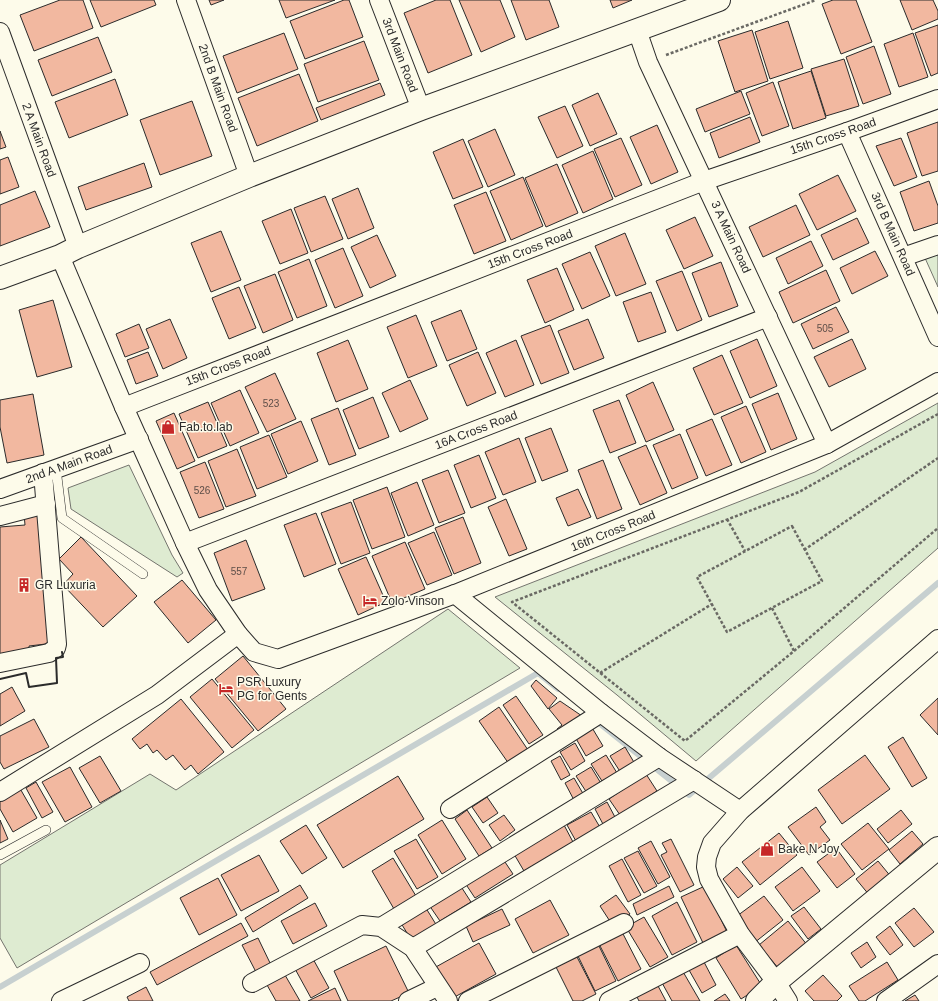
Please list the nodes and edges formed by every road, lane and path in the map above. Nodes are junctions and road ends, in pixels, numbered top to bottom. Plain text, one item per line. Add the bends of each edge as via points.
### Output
1 (186, 0) edge
2 (378, 0) edge
3 (719, 0) edge
4 (816, 0) edge
5 (637, 30) junction
6 (0, 32) edge
7 (662, 57) dead end
8 (938, 99) edge
9 (421, 109) junction
10 (847, 132) junction
11 (249, 176) junction
12 (704, 181) junction
13 (938, 245) edge
14 (69, 251) junction
15 (903, 257) junction
16 (0, 278) edge
17 (768, 317) junction
18 (938, 336) edge
19 (938, 382) edge
20 (124, 407) junction
21 (938, 414) edge
22 (139, 439) junction
23 (827, 444) junction
24 (938, 458) edge
25 (50, 471) junction
26 (0, 489) edge
27 (46, 504) junction
28 (0, 516) edge
29 (727, 519) junction
30 (938, 528) edge
31 (185, 543) junction
32 (804, 550) junction
33 (745, 551) junction
34 (143, 574) dead end
35 (455, 594) junction
36 (712, 604) junction
37 (772, 608) junction
38 (238, 634) junction
39 (938, 639) edge
40 (794, 650) junction
41 (278, 659) joint
42 (0, 663) edge
43 (600, 673) junction
44 (601, 713) junction
45 (658, 757) junction
46 (694, 780) junction
47 (0, 792) edge
48 (450, 809) dead end
49 (740, 811) junction
50 (46, 830) dead end
51 (938, 848) edge
52 (0, 855) edge
53 (624, 922) dead end
54 (381, 927) junction
55 (740, 934) junction
56 (413, 948) junction
57 (140, 963) dead end
58 (938, 964) edge
59 (252, 982) dead end
60 (776, 982) junction
61 (437, 987) junction
62 (62, 1001) edge
63 (408, 1001) edge
64 (448, 1001) edge
65 (468, 1001) edge
66 (609, 1001) edge
67 (757, 1001) edge
68 (788, 1001) edge
69 (886, 1001) edge

1 - 11 street, 2nd B Main Road
2 - 9 street, 3rd Main Road
3 - 5 street
4 - 7 path
5 - 9 street
5 - 12 street, 3 A Main Road via 648,62
6 - 14 street, 2 A Main Road
8 - 10 street, 15th Cross Road
9 - 11 street
10 - 12 street, 15th Cross Road
10 - 15 street, 3rd B Main Road
11 - 14 street
12 - 17 street, 3 A Main Road
12 - 20 street, 15th Cross Road
13 - 15 street
14 - 16 street
14 - 20 street, 2 A Main Road
15 - 18 street, 3rd B Main Road
17 - 23 street, 3 A Main Road
17 - 31 street, 16A Cross Road
19 - 23 street, 16th Cross Road
20 - 22 street, 2 A Main Road
21 - 29 path via 799,492
22 - 25 street, 2nd A Main Road
22 - 31 street, 2 A Main Road
23 - 35 street, 16th Cross Road
24 - 32 path
25 - 26 street, 2nd A Main Road
25 - 27 street
25 - 34 lane via 62,518
27 - 28 street
27 - 42 street via 56,648 49,653
29 - 33 path
29 - 43 path via 512,602
30 - 40 path
31 - 38 street, 2 A Main Road via 208,590
32 - 33 path via 792,526
32 - 37 path via 822,581
33 - 36 path via 697,577
35 - 41 street, 16th Cross Road
35 - 44 street
36 - 37 path via 727,632
36 - 43 path
37 - 40 path
38 - 41 street, 2 A Main Road via 254,652
38 - 47 street via 157,694
39 - 49 street
40 - 43 path via 685,741
44 - 45 street
44 - 48 street
45 - 46 street
45 - 54 street
46 - 49 street
46 - 56 street
49 - 55 street via 712,843 706,867 709,879
50 - 52 lane
51 - 60 street
53 - 65 street
54 - 56 street
54 - 59 street via 362,925
55 - 60 street
55 - 66 street
56 - 61 street
57 - 62 street
58 - 69 street
60 - 67 street
60 - 68 street
61 - 63 street
61 - 64 street

